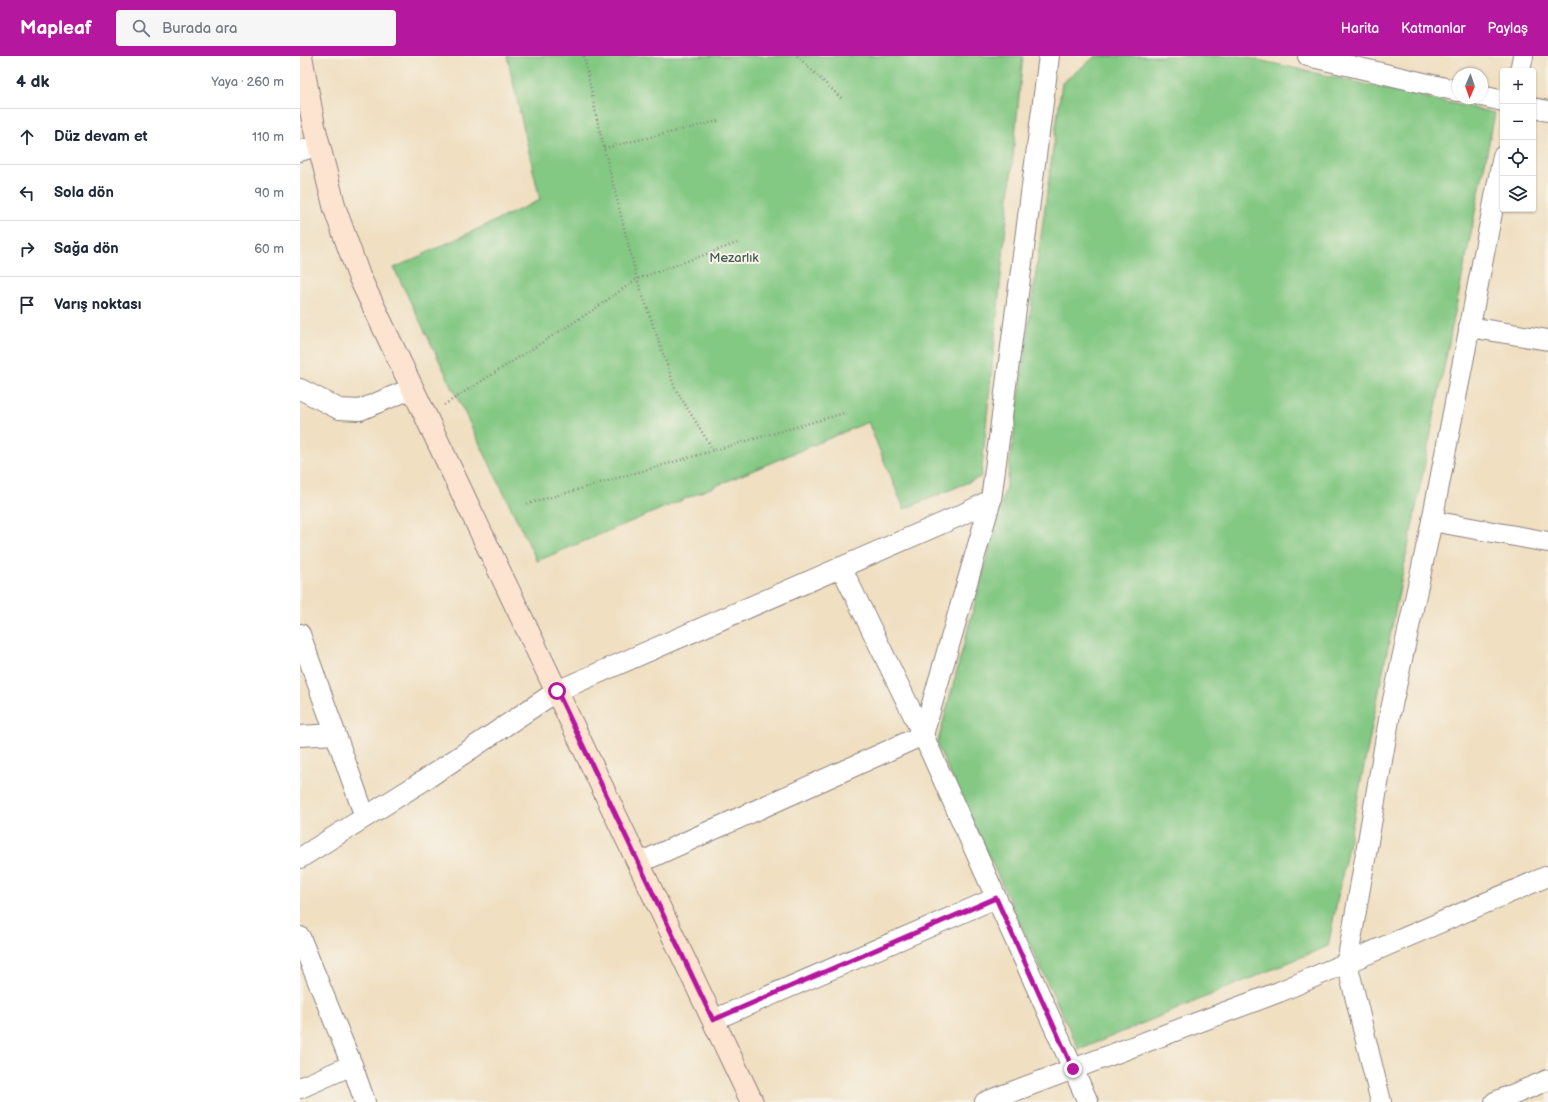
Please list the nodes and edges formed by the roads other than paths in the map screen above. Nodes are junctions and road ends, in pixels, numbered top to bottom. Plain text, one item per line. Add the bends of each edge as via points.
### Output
1 (301, 56) edge
2 (1048, 56) edge
3 (1308, 56) edge
4 (1523, 56) edge
5 (1521, 68) edge
6 (1452, 90) edge
7 (1488, 97) edge
8 (1500, 100) edge
9 (1536, 109) edge
10 (1548, 111) edge
11 (309, 148) edge
12 (1500, 171) edge
13 (1469, 327) junction
14 (1548, 340) edge
15 (413, 388) junction
16 (300, 389) edge
17 (991, 500) junction
18 (1432, 521) junction
19 (1548, 542) edge
20 (841, 567) junction
21 (300, 634) edge
22 (557, 691) junction
23 (336, 734) junction
24 (923, 734) junction
25 (300, 736) edge
26 (366, 817) junction
27 (300, 858) edge
28 (639, 863) junction
29 (1548, 876) edge
30 (996, 898) junction
31 (300, 936) edge
32 (1347, 963) junction
33 (713, 1020) junction
34 (352, 1065) junction
35 (1073, 1069) junction
36 (1548, 1080) edge
37 (300, 1088) edge
38 (364, 1102) edge
39 (752, 1102) edge
40 (985, 1102) edge
41 (1088, 1102) edge
42 (1381, 1102) edge
43 (1495, 1102) edge

1 - 11 main road
2 - 17 street
3 - 6 street
4 - 5 street
7 - 8 street
9 - 10 street
11 - 15 main road via 335,209 359,276
12 - 13 street
13 - 14 street
13 - 18 street
15 - 16 street via 360,410 339,408
15 - 22 main road
17 - 20 street
17 - 24 street
18 - 19 street
18 - 32 street via 1390,714
20 - 22 street
20 - 24 street
21 - 23 street
22 - 26 street
22 - 28 main road
23 - 25 street
23 - 26 street
24 - 28 street
24 - 30 street
26 - 27 street
28 - 33 main road
29 - 32 street
30 - 33 street
30 - 35 street
31 - 34 street
32 - 35 street via 1279,992
32 - 42 street
33 - 39 main road
34 - 37 street
34 - 38 street
35 - 40 street
35 - 41 street
36 - 43 street

